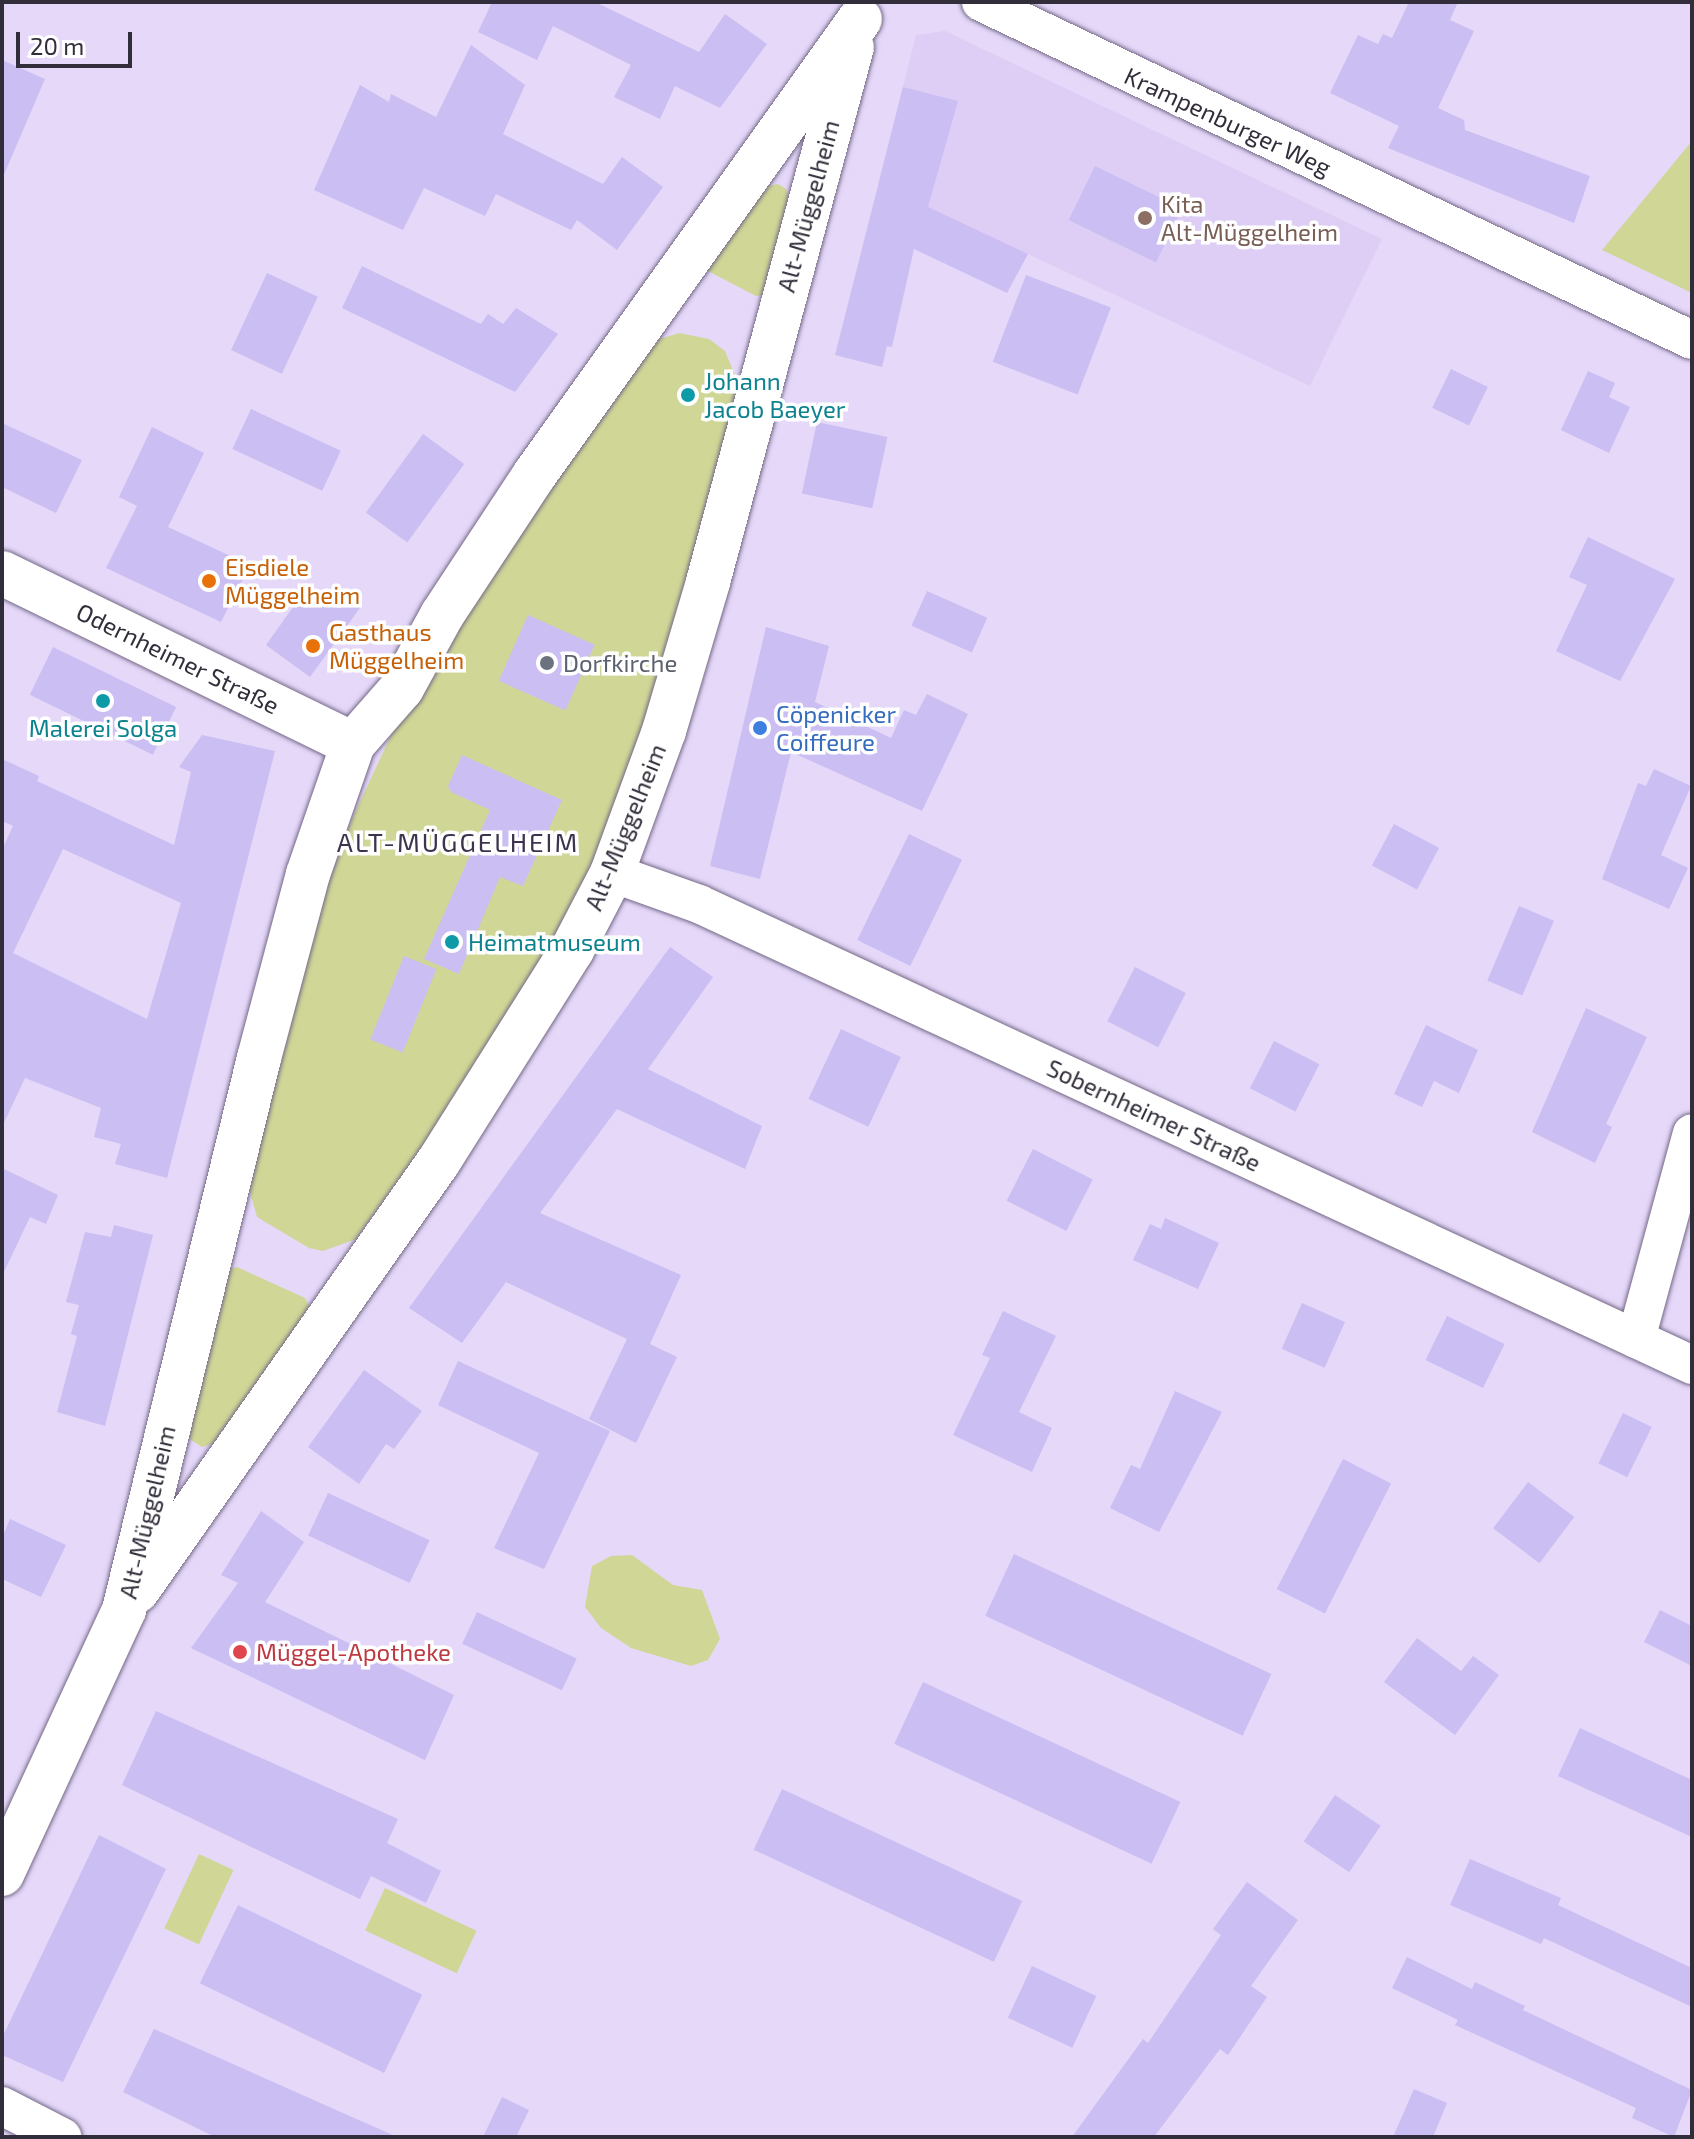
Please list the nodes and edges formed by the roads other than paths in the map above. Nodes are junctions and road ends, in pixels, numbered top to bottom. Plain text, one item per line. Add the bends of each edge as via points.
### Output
1 (981, 2) edge
2 (862, 10) edge
3 (1692, 340) edge
4 (2, 573) edge
5 (353, 744) junction
6 (612, 873) junction
7 (1692, 1133) edge
8 (1636, 1339) junction
9 (1692, 1365) edge
10 (124, 1610) junction
11 (2, 1874) edge
12 (2, 2106) edge
13 (62, 2137) edge

1 - 3 street, Krampenburger Weg
2 - 5 main road, Alt-Müggelheim via 527,486 442,615 402,688
2 - 6 main road, Alt-Müggelheim via 708,582 664,731
4 - 5 main road, Odernheimer Straße
5 - 10 main road, Alt-Müggelheim via 308,874 259,1058
6 - 8 street, Sobernheimer Straße via 699,904
6 - 10 main road, Alt-Müggelheim via 572,950 455,1138
7 - 8 street
8 - 9 street, Sobernheimer Straße
10 - 11 main road
12 - 13 street

